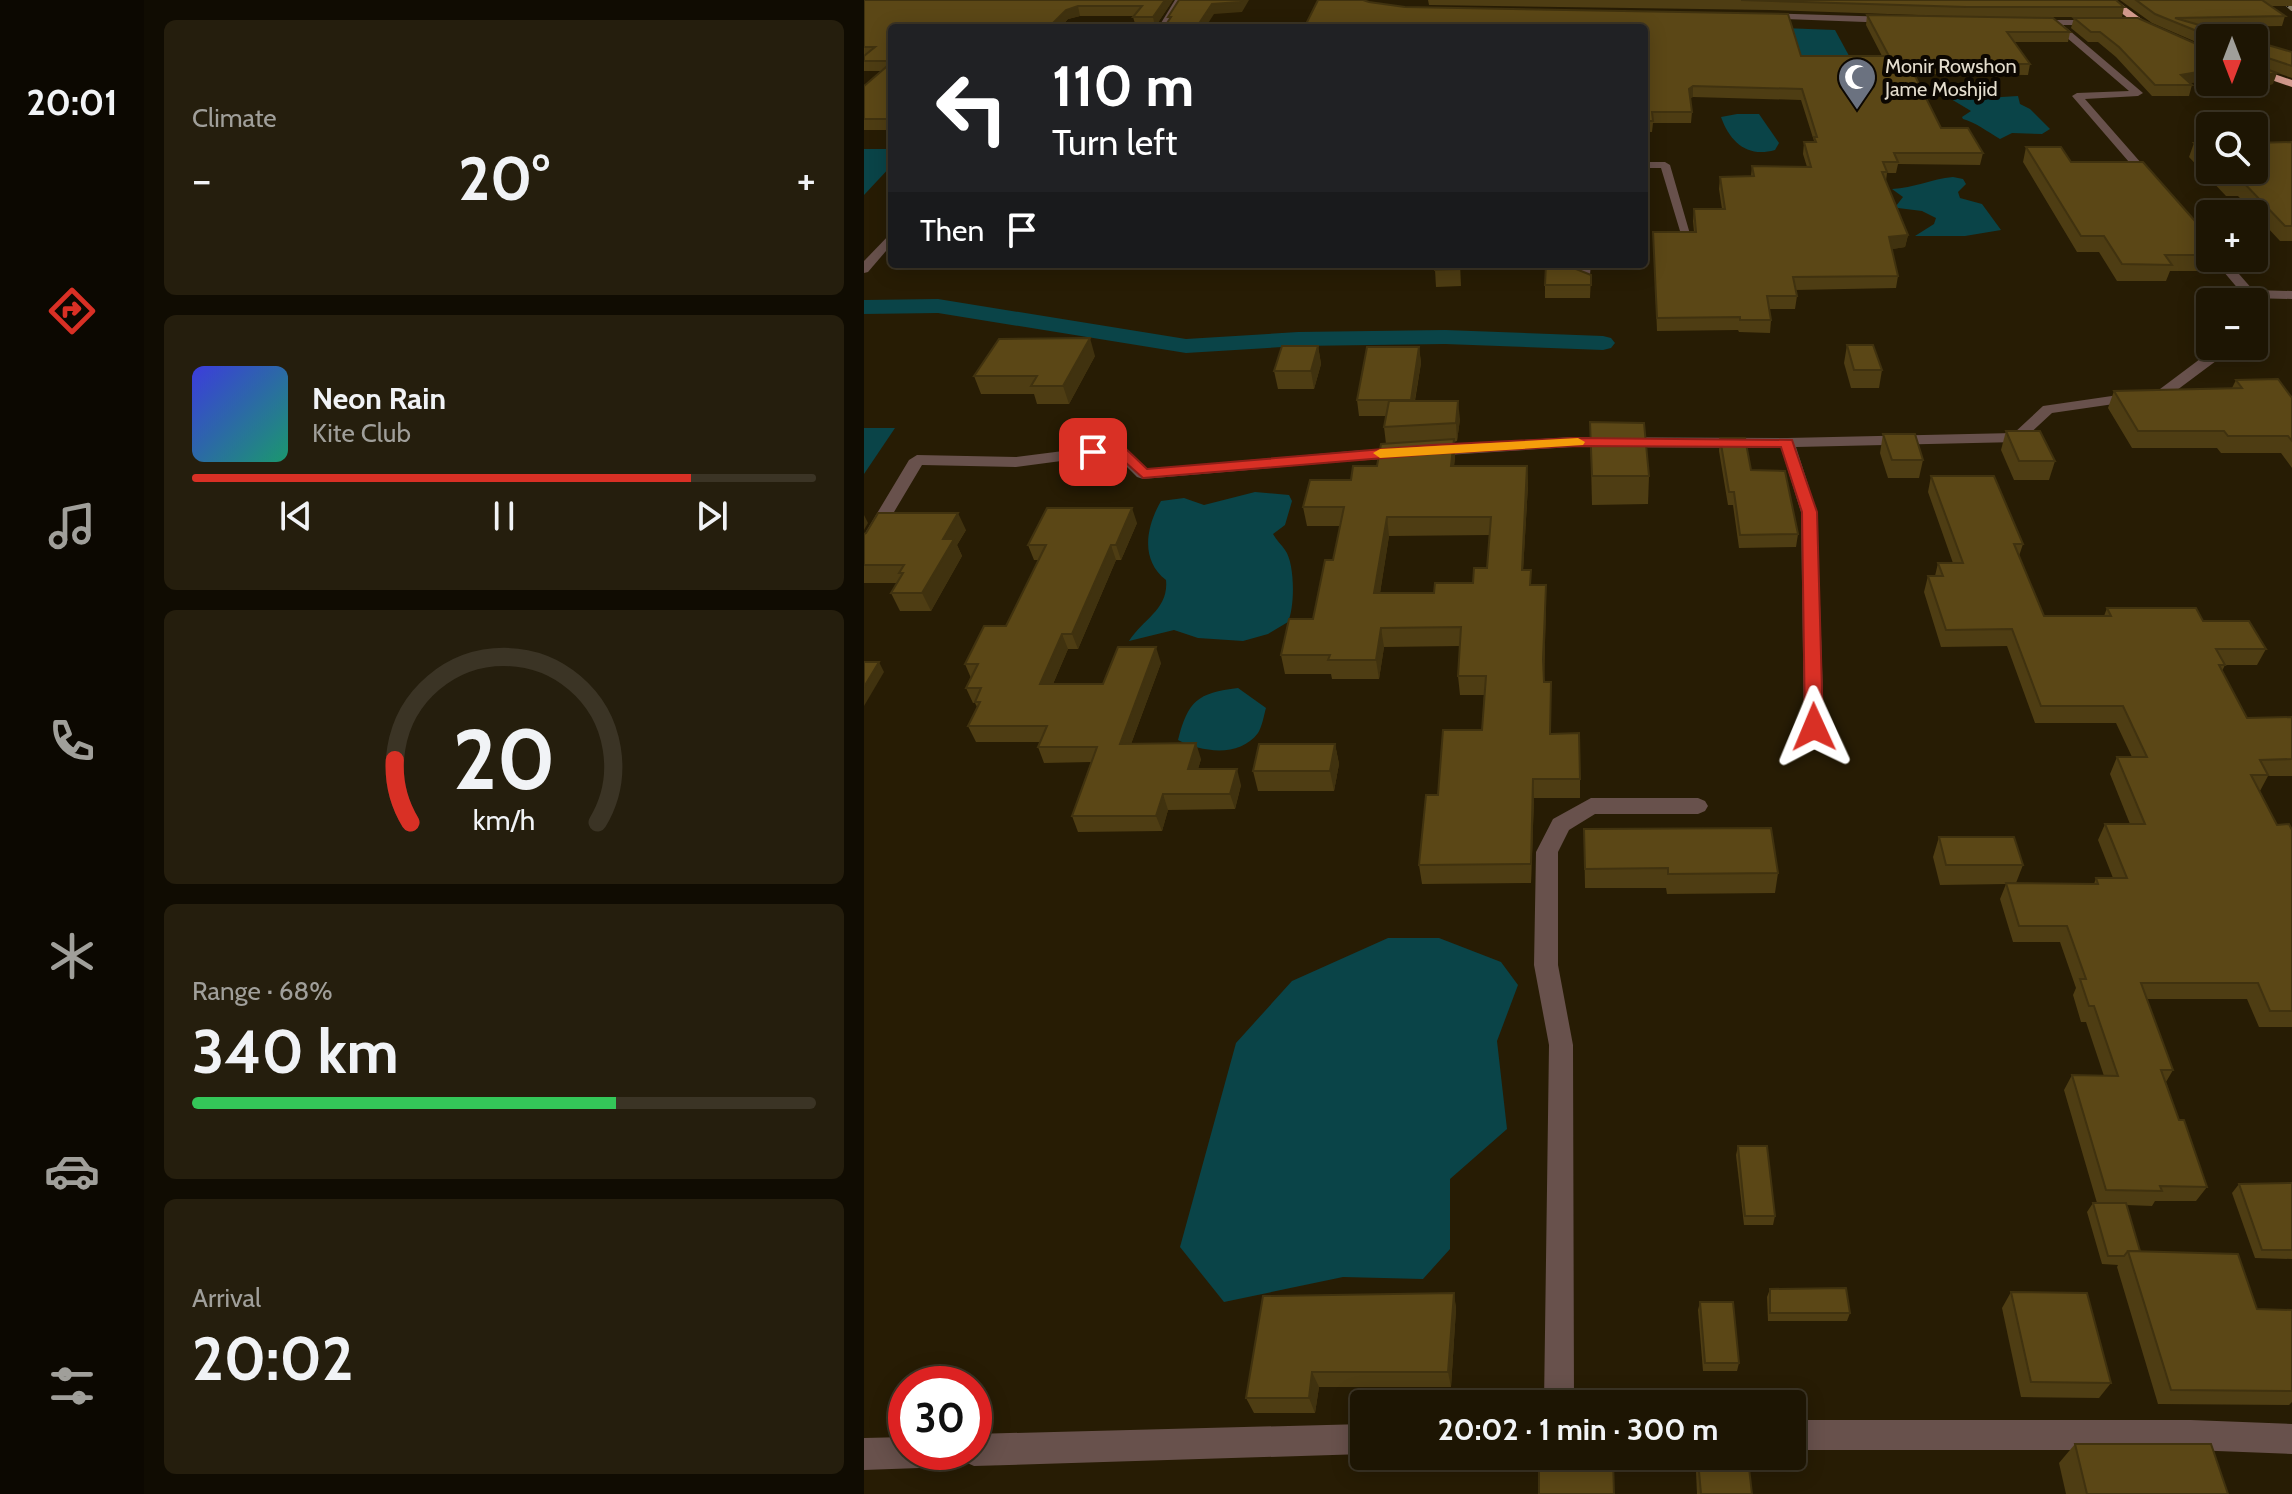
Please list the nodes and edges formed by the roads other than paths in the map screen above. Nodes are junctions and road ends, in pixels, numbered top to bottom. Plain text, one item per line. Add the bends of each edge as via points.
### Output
1 (1179, 0) edge
2 (2110, 0) edge
3 (2122, 0) edge
4 (1754, 16) edge
5 (1904, 21) edge
6 (2109, 22) edge
7 (2122, 22) edge
8 (2136, 22) junction
9 (2025, 23) edge
10 (2055, 23) junction
11 (1164, 24) edge
12 (2196, 46) edge
13 (2196, 47) edge
14 (2268, 71) edge
15 (2268, 74) edge
16 (2292, 77) edge
17 (2292, 84) edge
18 (1648, 165) edge
19 (2159, 191) edge
20 (1686, 231) edge
21 (888, 241) edge
22 (1585, 268) edge
23 (864, 269) edge
24 (2230, 272) edge
25 (1585, 282) edge
26 (2244, 288) edge
27 (2268, 294) edge
28 (2292, 295) edge
29 (2208, 360) edge
30 (1787, 443) junction
31 (864, 549) edge
32 (1814, 727) dead end
33 (1698, 806) dead end
34 (1559, 1390) edge
35 (1806, 1435) edge
36 (1350, 1439) edge
37 (2292, 1439) edge
38 (992, 1449) edge
39 (888, 1453) edge
40 (864, 1454) edge

1 - 11 street
2 - 8 highway
3 - 12 highway via 2152,24
4 - 5 street
6 - 10 street
7 - 8 street
8 - 13 highway
9 - 10 street
10 - 19 street via 2138,93 2077,96
14 - 16 highway
15 - 17 highway
18 - 20 street via 1665,165
21 - 23 street
22 - 25 street
24 - 26 street
27 - 28 street
29 - 30 street via 2164,393 2048,409 2018,437
30 - 31 street via 1558,443 1143,474 1118,449 1016,462 917,460
30 - 32 street via 1809,512
33 - 34 street via 1591,806 1561,825 1547,852 1546,965 1561,1045
35 - 37 street
36 - 38 street
39 - 40 street

